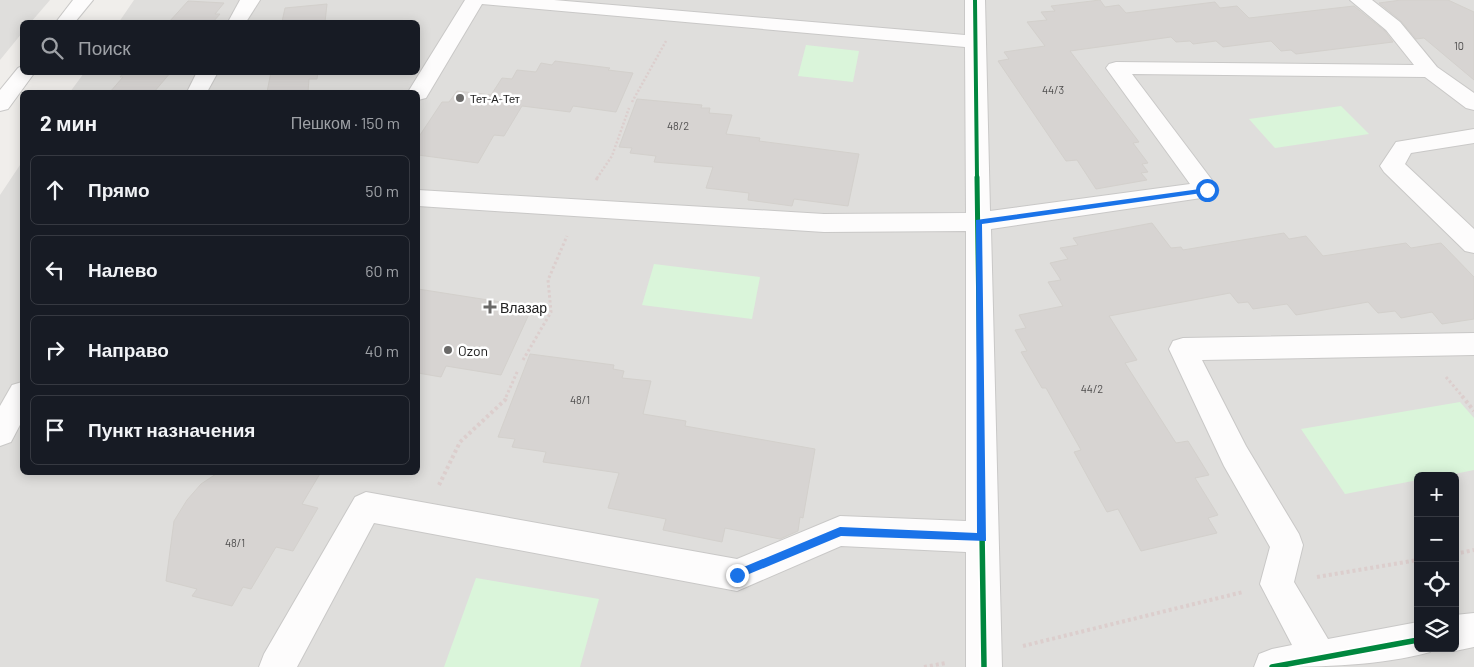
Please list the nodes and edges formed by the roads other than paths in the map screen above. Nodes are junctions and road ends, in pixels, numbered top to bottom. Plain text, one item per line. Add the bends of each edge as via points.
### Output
1 (82, 0) edge
2 (250, 0) edge
3 (475, 0) edge
4 (487, 0) edge
5 (976, 0) edge
6 (1360, 0) edge
7 (67, 20) edge
8 (238, 20) edge
9 (976, 42) junction
10 (1430, 72) junction
11 (23, 75) edge
12 (206, 75) edge
13 (198, 90) edge
14 (420, 90) edge
15 (0, 104) edge
16 (1474, 104) edge
17 (1474, 136) edge
18 (420, 198) edge
19 (978, 222) junction
20 (1474, 244) edge
21 (1474, 344) edge
22 (20, 398) edge
23 (0, 433) edge
24 (982, 537) junction
25 (1474, 630) edge
26 (1459, 632) edge
27 (1414, 641) edge
28 (984, 661) edge
29 (1295, 664) edge
30 (277, 667) edge

1 - 7 street
2 - 8 street
3 - 14 street
4 - 9 street
5 - 9 street
6 - 10 street via 1393,26
9 - 19 street
10 - 16 street
10 - 19 street via 1116,68 1207,190
11 - 15 street
12 - 13 street
17 - 20 street via 1404,147 1392,166
18 - 19 street via 824,223
19 - 24 street
21 - 29 street via 1183,349 1235,456 1287,545 1277,584
22 - 23 street
24 - 28 street
24 - 30 street via 840,531 737,575 366,507
25 - 26 street
27 - 29 street

